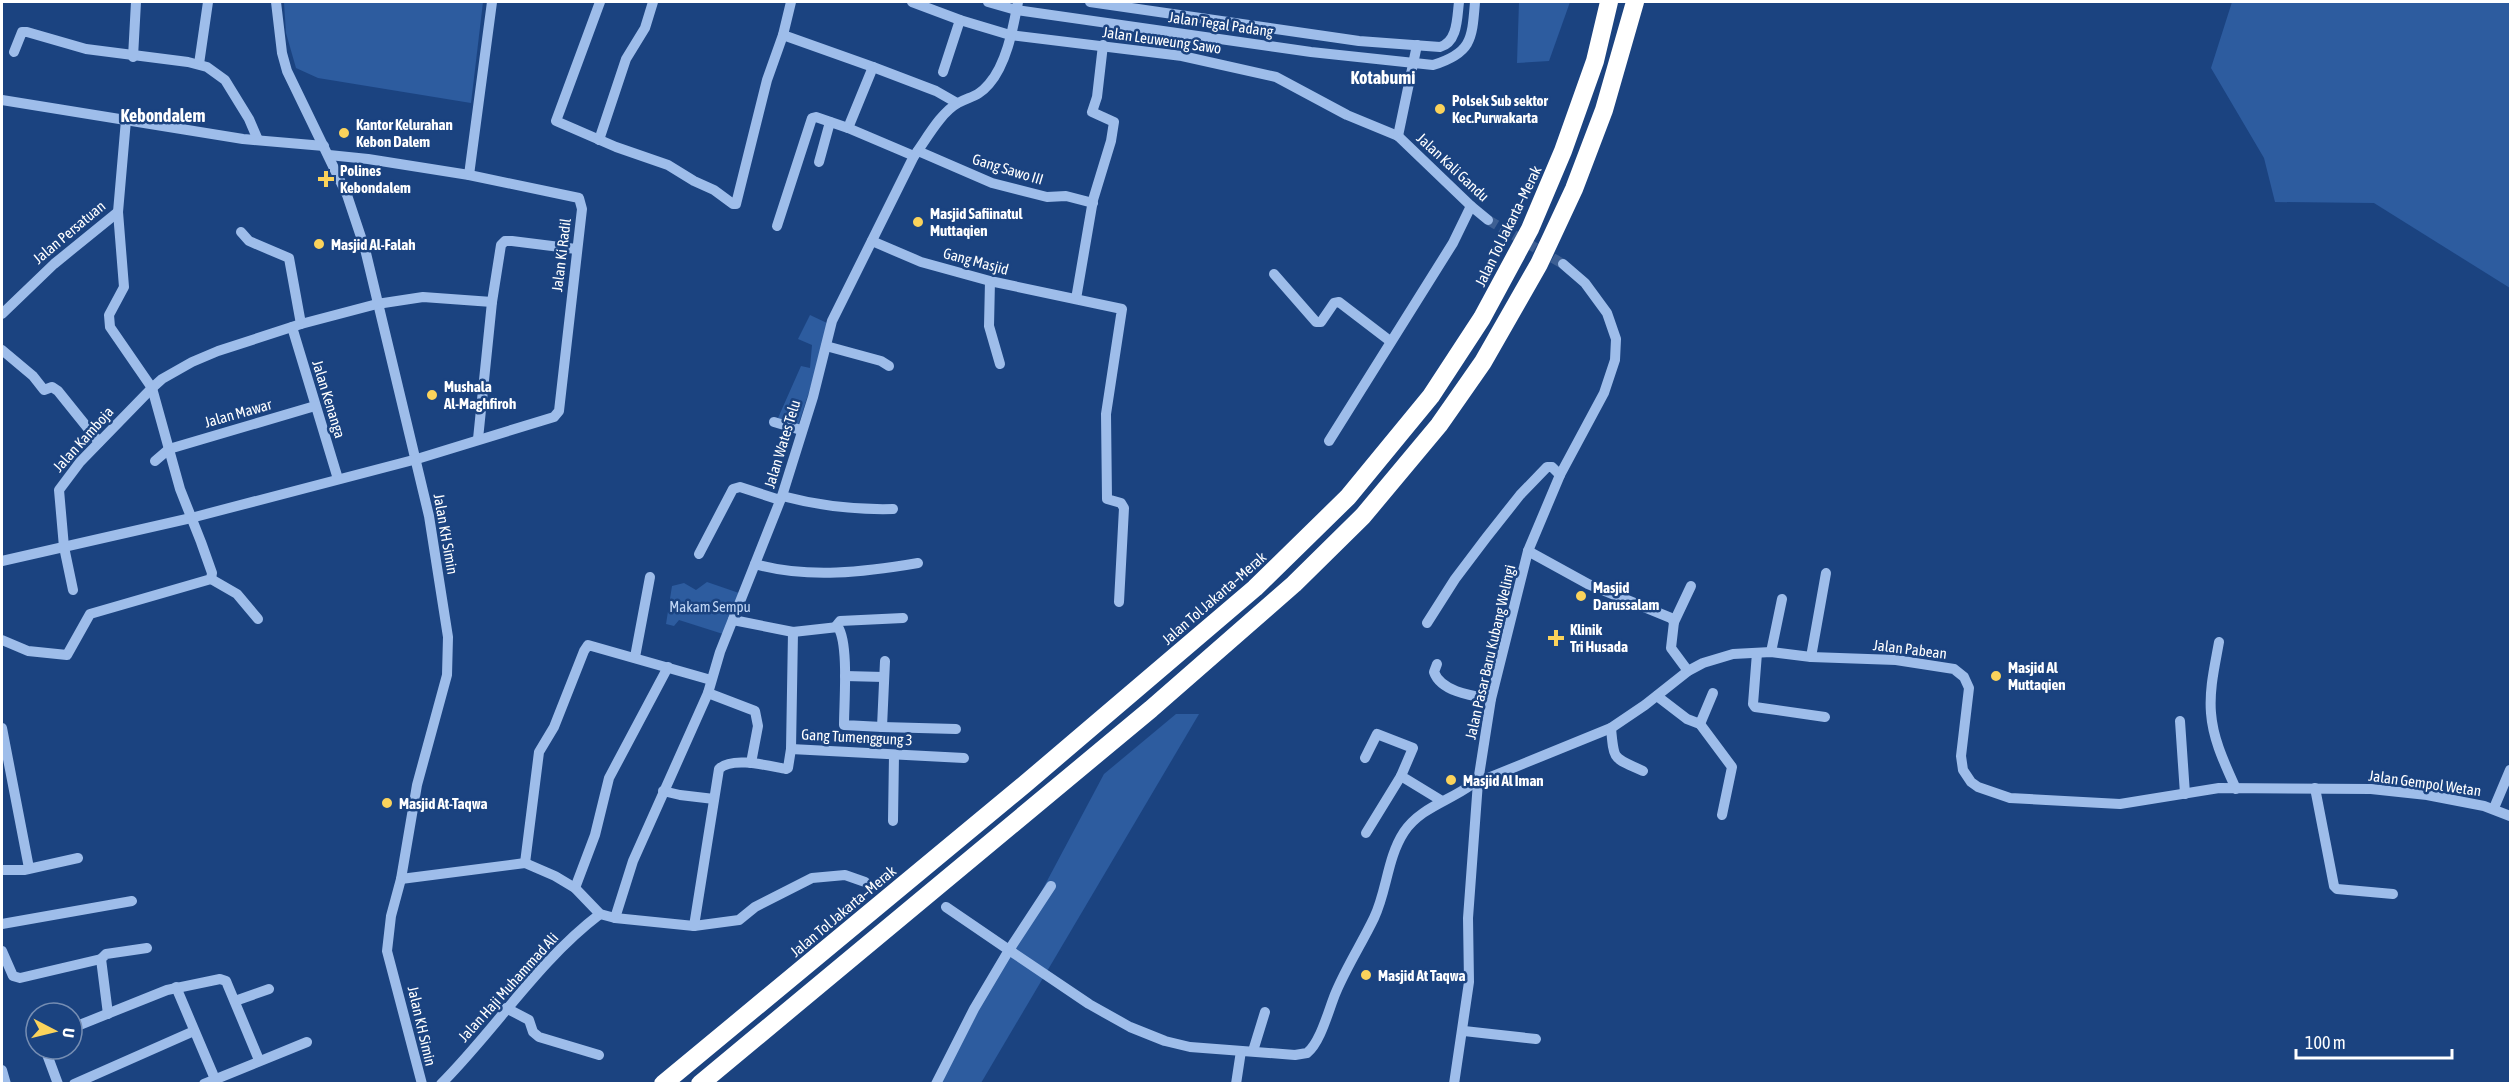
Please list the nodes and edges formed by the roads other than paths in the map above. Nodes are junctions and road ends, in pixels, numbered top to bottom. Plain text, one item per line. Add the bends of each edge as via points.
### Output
1 (136, 2) edge
2 (208, 2) edge
3 (276, 2) edge
4 (492, 2) edge
5 (600, 2) edge
6 (653, 2) edge
7 (791, 2) edge
8 (912, 2) edge
9 (988, 2) edge
10 (1090, 2) edge
11 (1459, 2) edge
12 (1475, 2) edge
13 (1610, 2) edge
14 (1635, 2) edge
15 (1017, 6) edge
16 (960, 20) junction
17 (783, 35) junction
18 (1010, 35) junction
19 (1359, 41) junction
20 (1102, 45) junction
21 (1416, 45) junction
22 (1445, 45) junction
23 (14, 52) dead end
24 (134, 57) junction
25 (1357, 57) junction
26 (1452, 59) junction
27 (199, 64) junction
28 (1414, 64) junction
29 (873, 67) junction
30 (943, 72) dead end
31 (2, 100) edge
32 (957, 103) junction
33 (126, 120) junction
34 (830, 122) junction
35 (848, 128) junction
36 (1398, 136) junction
37 (258, 140) junction
38 (599, 140) junction
39 (327, 151) junction
40 (916, 154) junction
41 (819, 162) dead end
42 (469, 176) junction
43 (1093, 201) junction
44 (1471, 206) junction
45 (118, 212) junction
46 (1488, 220) tunnel mouth
47 (777, 226) dead end
48 (241, 232) dead end
49 (872, 242) junction
50 (576, 249) junction
51 (1563, 264) tunnel mouth
52 (1275, 274) dead end
53 (990, 281) junction
54 (1076, 299) junction
55 (492, 302) junction
56 (377, 304) junction
57 (2, 314) edge
58 (296, 326) junction
59 (1390, 341) junction
60 (826, 346) junction
61 (2, 350) edge
62 (1000, 364) dead end
63 (889, 366) dead end
64 (152, 388) junction
65 (315, 406) junction
66 (774, 422) dead end
67 (801, 430) junction
68 (478, 439) junction
69 (1329, 441) dead end
70 (99, 442) junction
71 (169, 449) junction
72 (417, 459) junction
73 (155, 461) dead end
74 (1560, 475) junction
75 (338, 479) junction
76 (781, 498) junction
77 (893, 509) dead end
78 (191, 518) junction
79 (64, 547) junction
80 (1528, 550) junction
81 (699, 554) dead end
82 (2, 561) edge
83 (918, 563) dead end
84 (755, 564) junction
85 (1826, 573) dead end
86 (650, 577) dead end
87 (211, 579) junction
88 (1690, 586) dead end
89 (73, 590) dead end
90 (1782, 599) dead end
91 (1119, 602) dead end
92 (903, 618) dead end
93 (258, 619) dead end
94 (733, 620) junction
95 (1674, 622) junction
96 (1427, 623) dead end
97 (836, 626) junction
98 (793, 632) junction
99 (2, 640) edge
100 (2219, 642) dead end
101 (1771, 652) junction
102 (1757, 653) junction
103 (635, 657) junction
104 (1811, 657) junction
105 (885, 661) dead end
106 (1437, 664) dead end
107 (668, 667) junction
108 (1688, 671) junction
109 (845, 676) junction
110 (884, 676) junction
111 (711, 680) junction
112 (708, 693) junction
113 (1713, 693) dead end
114 (1657, 696) junction
115 (1491, 699) junction
116 (1825, 717) dead end
117 (2180, 721) dead end
118 (1700, 724) junction
119 (882, 727) junction
120 (2, 728) edge
121 (1611, 728) junction
122 (956, 729) dead end
123 (791, 749) junction
124 (894, 754) junction
125 (964, 758) dead end
126 (1365, 758) dead end
127 (751, 763) junction
128 (2511, 770) edge
129 (1643, 771) dead end
130 (1401, 776) junction
131 (1478, 782) junction
132 (2315, 788) junction
133 (2334, 788) joint
134 (2236, 789) junction
135 (663, 791) junction
136 (2185, 794) junction
137 (714, 800) junction
138 (1442, 801) junction
139 (2494, 808) junction
140 (1722, 815) dead end
141 (2511, 816) edge
142 (893, 821) dead end
143 (1366, 832) dead end
144 (78, 858) dead end
145 (525, 863) junction
146 (29, 868) junction
147 (2, 870) edge
148 (401, 879) junction
149 (865, 882) dead end
150 (1051, 886) dead end
151 (575, 888) junction
152 (2393, 894) dead end
153 (132, 901) dead end
154 (946, 907) dead end
155 (600, 914) junction
156 (615, 918) junction
157 (2, 924) edge
158 (694, 926) junction
159 (147, 948) dead end
160 (1010, 950) junction
161 (2, 951) edge
162 (101, 959) junction
163 (176, 987) junction
164 (269, 989) dead end
165 (235, 1001) junction
166 (506, 1008) junction
167 (1265, 1012) dead end
168 (108, 1014) junction
169 (84, 1023) edge
170 (194, 1031) junction
171 (1464, 1031) junction
172 (1536, 1039) dead end
173 (307, 1042) dead end
174 (1247, 1051) junction
175 (599, 1055) dead end
176 (259, 1060) junction
177 (50, 1061) edge
178 (2, 1070) edge
179 (210, 1081) edge
180 (6, 1083) edge
181 (58, 1083) edge
182 (74, 1083) edge
183 (422, 1083) edge
184 (441, 1083) edge
185 (663, 1083) edge
186 (700, 1083) edge
187 (936, 1083) edge
188 (1236, 1083) edge
189 (1454, 1083) edge

1 - 24 street
2 - 27 street
3 - 39 street, Jalan KH Simin via 287,71
4 - 42 street
5 - 38 street via 556,119
6 - 38 street via 645,28 626,59
7 - 17 street
8 - 16 street, Jalan Leuweung Sawo
9 - 15 street, Jalan Tegal Padang
10 - 19 street, Jalan Tegal Padang
11 - 22 street via 1452,38
12 - 26 street via 1467,45
13 - 185 highway, Jalan Tol Jakarta–Merak via 1595,61 1563,151 1519,249 1482,318 1431,396 1348,497 1237,603
14 - 186 highway via 1604,110 1574,189 1539,264 1483,362 1439,425 1363,516 1294,584 1151,709
15 - 18 street, Jalan Wates Telu
15 - 25 street, Jalan Tegal Padang
16 - 18 street, Jalan Leuweung Sawo
16 - 30 street
17 - 29 street
17 - 38 street via 767,80 736,204 668,165
18 - 20 street, Jalan Leuweung Sawo
18 - 32 street, Jalan Wates Telu via 1002,64 992,80 972,99
19 - 21 street, Jalan Tegal Padang
19 - 25 street
20 - 36 street, Jalan Leuweung Sawo via 1257,70
20 - 43 street via 1092,112 1114,122
21 - 22 street, Jalan Tegal Padang
21 - 28 street
22 - 26 street
23 - 24 street via 19,35 27,32 86,49
24 - 27 street
25 - 28 street, Jalan Tegal Padang
26 - 28 street, Jalan Tegal Padang via 1433,65
27 - 37 street via 225,80
28 - 36 street
29 - 32 street
29 - 35 street
31 - 33 street, Jalan Ki Radil
32 - 40 street, Jalan Wates Telu via 930,131
33 - 37 street, Jalan Ki Radil
33 - 45 street, Jalan Persatuan
34 - 35 street, Gang Sawo III
34 - 41 street
34 - 47 street via 812,118
35 - 40 street, Gang Sawo III
36 - 44 street, Jalan Kali Gandu
37 - 39 street, Jalan Ki Radil
39 - 42 street, Jalan Ki Radil
39 - 56 street, Jalan KH Simin via 365,249
40 - 43 street, Gang Sawo III via 993,183 1047,197
40 - 49 street, Jalan Wates Telu
42 - 50 street, Jalan Ki Radil via 579,198 582,209
43 - 54 street
44 - 46 street, Jalan Kali Gandu
44 - 59 street via 1454,243
45 - 57 street, Jalan Persatuan via 54,264
45 - 64 street via 124,287 108,321
48 - 58 street, Jalan Kenanga via 249,241 289,258
49 - 53 street, Gang Masjid via 921,262
49 - 60 street, Jalan Wates Telu via 832,321
50 - 55 street via 505,241
50 - 68 street, Jalan Ki Radil via 559,411 554,417
51 - 74 street, Jalan Pasar Baru Kubang Welingi via 1579,276 1602,305 1613,327 1617,349 1604,393
52 - 59 street via 1316,322 1321,322 1334,303 1339,302
53 - 54 street, Gang Masjid
53 - 62 street via 990,326
54 - 91 street, Gang Masjid via 1122,309 1106,414 1107,499 1124,508
55 - 56 street, Jalan Kamboja via 423,297
55 - 68 street
56 - 58 street, Jalan Kamboja
56 - 72 street, Jalan KH Simin
58 - 64 street, Jalan Kamboja via 192,362
58 - 65 street, Jalan Kenanga
59 - 69 street
60 - 63 street
60 - 67 street, Jalan Wates Telu
61 - 70 street via 44,390 52,387 58,391
64 - 70 street, Jalan Kamboja
64 - 71 street
65 - 71 street, Jalan Mawar
65 - 75 street, Jalan Kenanga
66 - 67 street
67 - 76 street, Jalan Wates Telu
68 - 72 street
70 - 79 street, Jalan Kamboja via 60,490
71 - 73 street
71 - 78 street
72 - 75 street
72 - 148 street, Jalan KH Simin via 431,526 448,656 441,699 417,785
74 - 80 street, Jalan Pasar Baru Kubang Welingi
74 - 96 street via 1547,467 1528,486 1461,571
75 - 78 street
76 - 77 street via 855,510
76 - 81 street via 740,487 733,489
76 - 84 street, Jalan Wates Telu
78 - 79 street
78 - 87 street
79 - 82 street
79 - 89 street, Jalan Kamboja
80 - 95 street via 1588,584
80 - 115 street, Jalan Pasar Baru Kubang Welingi
83 - 84 street via 812,574
84 - 94 street, Jalan Wates Telu
85 - 104 street
86 - 103 street
87 - 93 street via 237,594
87 - 99 street via 90,614 67,655 28,651
88 - 95 street
90 - 101 street
92 - 97 street via 840,621
94 - 98 street
94 - 111 street, Jalan Wates Telu
95 - 108 street via 1671,648
97 - 98 street
97 - 109 street, Gang Tumenggung 3 via 840,629
98 - 123 street, Gang Tumenggung 3
100 - 134 street via 2211,713 2218,750
101 - 102 street, Jalan Pabean
101 - 104 street, Jalan Pabean
102 - 108 street, Jalan Pabean via 1716,659
102 - 116 street via 1755,707
103 - 107 street
103 - 145 street via 588,645 584,651 554,727 538,752
104 - 136 street, Jalan Pabean via 1916,662 1960,673 1969,688 1961,756 1963,770 1971,782 1988,791 2010,798 2120,804
105 - 110 street, Gang Tumenggung 3
106 - 115 street via 1434,672 1441,682
107 - 111 street
107 - 151 street via 609,778 595,836
108 - 114 street, Jalan Pabean
109 - 110 street
109 - 119 street, Gang Tumenggung 3 via 844,725
110 - 119 street, Gang Tumenggung 3
111 - 112 street, Jalan Wates Telu
112 - 127 street via 755,711 757,733
112 - 135 street, Jalan Wates Telu
113 - 118 street
114 - 118 street via 1680,715
114 - 121 street, Jalan Pabean
115 - 131 street, Jalan Pasar Baru Kubang Welingi
117 - 136 street
118 - 140 street via 1732,767
119 - 122 street, Gang Tumenggung 3
120 - 146 street
121 - 129 street via 1613,755
121 - 131 street, Jalan Pabean
123 - 124 street, Gang Tumenggung 3
123 - 127 street via 786,769
124 - 125 street, Gang Tumenggung 3
124 - 142 street
126 - 130 street via 1377,734 1413,748
127 - 137 street via 729,763 718,768
128 - 139 street
130 - 138 street
130 - 143 street
131 - 138 street, Jalan Pabean
131 - 171 street, Jalan Pasar Baru Kubang Welingi
132 - 133 street, Jalan Pabean
132 - 134 street, Jalan Pabean
132 - 152 street via 2334,886
133 - 139 street, Jalan Gempol Wetan via 2400,791
134 - 136 street, Jalan Pabean
135 - 137 street
135 - 156 street, Jalan Wates Telu via 633,861
137 - 158 street
138 - 174 street, Jalan Pabean via 1404,832 1390,863 1374,918 1311,1050 1295,1055
139 - 141 street, Jalan Gempol Wetan
144 - 146 street
145 - 148 street
145 - 151 street
146 - 147 street
148 - 183 street, Jalan KH Simin via 387,951
149 - 158 street via 845,875 812,878 755,907 739,920
150 - 160 street
151 - 155 street
153 - 157 street
154 - 160 street, Jalan Pabean
155 - 156 street
155 - 166 street, Jalan Haji Muhammad Ali
156 - 158 street
159 - 162 street via 106,954
160 - 174 street, Jalan Pabean via 1064,989 1130,1027 1190,1047
160 - 187 street
161 - 162 street via 13,976 20,978
162 - 168 street
163 - 165 street via 220,979 226,981
163 - 168 street
163 - 170 street
164 - 165 street
165 - 176 street
166 - 175 street via 529,1020 536,1035
166 - 184 street, Jalan Haji Muhammad Ali
167 - 174 street
168 - 169 street
170 - 179 street
170 - 182 street
171 - 172 street
171 - 189 street, Jalan Pasar Baru Kubang Welingi
173 - 176 street
174 - 188 street
176 - 179 street
177 - 181 street
178 - 180 street

